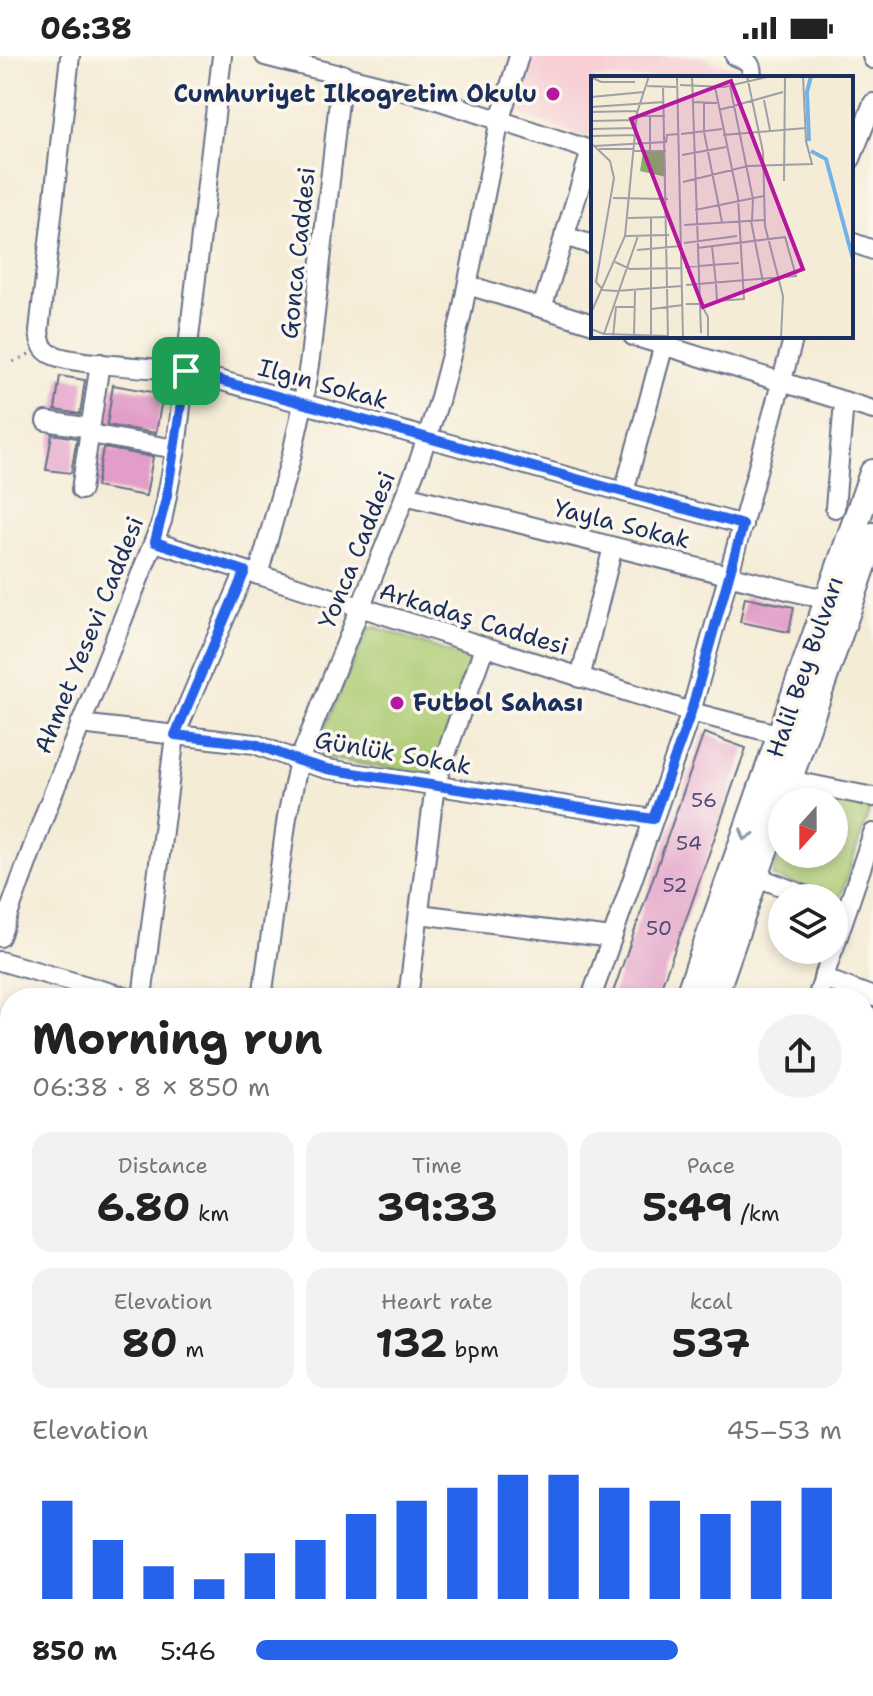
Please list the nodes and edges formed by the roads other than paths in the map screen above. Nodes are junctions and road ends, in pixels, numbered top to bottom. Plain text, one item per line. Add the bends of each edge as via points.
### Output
1 (70, 56) edge
2 (222, 56) edge
3 (265, 56) edge
4 (519, 56) edge
5 (735, 56) edge
6 (342, 74) junction
7 (751, 76) edge
8 (873, 103) edge
9 (500, 119) junction
10 (591, 151) edge
11 (591, 154) edge
12 (853, 154) edge
13 (564, 236) junction
14 (853, 243) edge
15 (591, 244) edge
16 (873, 250) edge
17 (468, 285) junction
18 (542, 308) junction
19 (591, 323) edge
20 (793, 338) edge
21 (665, 341) edge
22 (100, 363) junction
23 (186, 371) junction
24 (782, 382) junction
25 (844, 401) junction
26 (302, 403) junction
27 (873, 410) edge
28 (46, 421) dead end
29 (90, 431) junction
30 (427, 438) junction
31 (176, 449) junction
32 (873, 473) edge
33 (81, 490) dead end
34 (624, 492) junction
35 (405, 495) junction
36 (835, 508) dead end
37 (743, 525) junction
38 (873, 536) edge
39 (155, 542) junction
40 (613, 547) junction
41 (252, 573) junction
42 (729, 576) junction
43 (865, 585) edge
44 (828, 600) junction
45 (359, 608) junction
46 (484, 648) junction
47 (580, 678) junction
48 (691, 712) junction
49 (80, 724) junction
50 (175, 735) junction
51 (781, 735) junction
52 (299, 761) junction
53 (789, 780) junction
54 (435, 785) junction
55 (873, 797) edge
56 (653, 819) junction
57 (872, 839) edge
58 (755, 876) junction
59 (776, 884) edge
60 (848, 892) edge
61 (419, 914) junction
62 (0, 937) edge
63 (612, 938) junction
64 (0, 961) edge
65 (828, 964) edge
66 (823, 978) junction
67 (94, 988) edge
68 (143, 988) edge
69 (263, 988) edge
70 (409, 988) edge
71 (594, 988) edge
72 (692, 988) edge
73 (716, 988) edge
74 (820, 988) edge
75 (840, 988) edge

1 - 22 street, Ilgın Sokak via 40,340 55,356
2 - 23 street, Ahmet Yesevi Caddesi
3 - 6 street
4 - 9 street, Yonca Caddesi
5 - 7 street via 749,63
6 - 9 street
6 - 26 street, Gonca Caddesi
8 - 12 street
9 - 10 street
9 - 17 street, Yonca Caddesi
11 - 13 street
13 - 15 street
13 - 18 street
14 - 16 street
17 - 18 street
17 - 30 street, Yonca Caddesi
18 - 19 street
20 - 24 street
21 - 24 street
21 - 34 street
22 - 23 street, Ilgın Sokak
22 - 29 street
23 - 26 street, Ilgın Sokak
23 - 31 street, Ahmet Yesevi Caddesi
24 - 25 street
24 - 37 street
25 - 27 street
25 - 36 street
26 - 30 street, Ilgın Sokak
26 - 41 street, Gonca Caddesi via 291,458
28 - 29 street
29 - 31 street
29 - 33 street
30 - 34 street, Ilgın Sokak
30 - 35 street, Yonca Caddesi
31 - 39 street, Ahmet Yesevi Caddesi
32 - 44 highway, Halil Bey Bulvarı
34 - 37 street, Ilgın Sokak
35 - 40 street, Yayla Sokak
35 - 45 street, Yonca Caddesi
37 - 42 street
38 - 43 highway, Halil Bey Bulvarı
39 - 41 street, Arkadaş Caddesi
39 - 49 street, Ahmet Yesevi Caddesi
40 - 42 street, Yayla Sokak
40 - 47 street
41 - 45 street, Arkadaş Caddesi
41 - 50 street, Gonca Caddesi
42 - 44 street, Yayla Sokak
42 - 48 street
43 - 53 highway, Halil Bey Bulvarı
44 - 51 highway, Halil Bey Bulvarı
45 - 46 street, Arkadaş Caddesi
45 - 52 street, Yonca Caddesi
46 - 47 street, Arkadaş Caddesi
46 - 54 street
47 - 48 street, Arkadaş Caddesi
48 - 51 street, Arkadaş Caddesi
48 - 56 street
49 - 50 street, Günlük Sokak
49 - 62 street, Ahmet Yesevi Caddesi
50 - 52 street, Günlük Sokak via 255,744
50 - 68 street, Gonca Caddesi
51 -> 72 highway, Halil Bey Bulvarı
52 - 54 street, Günlük Sokak
52 - 69 street, Yonca Caddesi
53 - 55 street
53 - 58 highway, Halil Bey Bulvarı
54 - 56 street, Günlük Sokak
54 - 61 street
56 - 63 street
57 - 60 street
58 - 59 street
58 - 73 highway, Halil Bey Bulvarı
61 - 63 street
61 - 70 street
63 - 71 street
64 - 67 street
65 - 66 street
66 - 74 street
66 - 75 street

